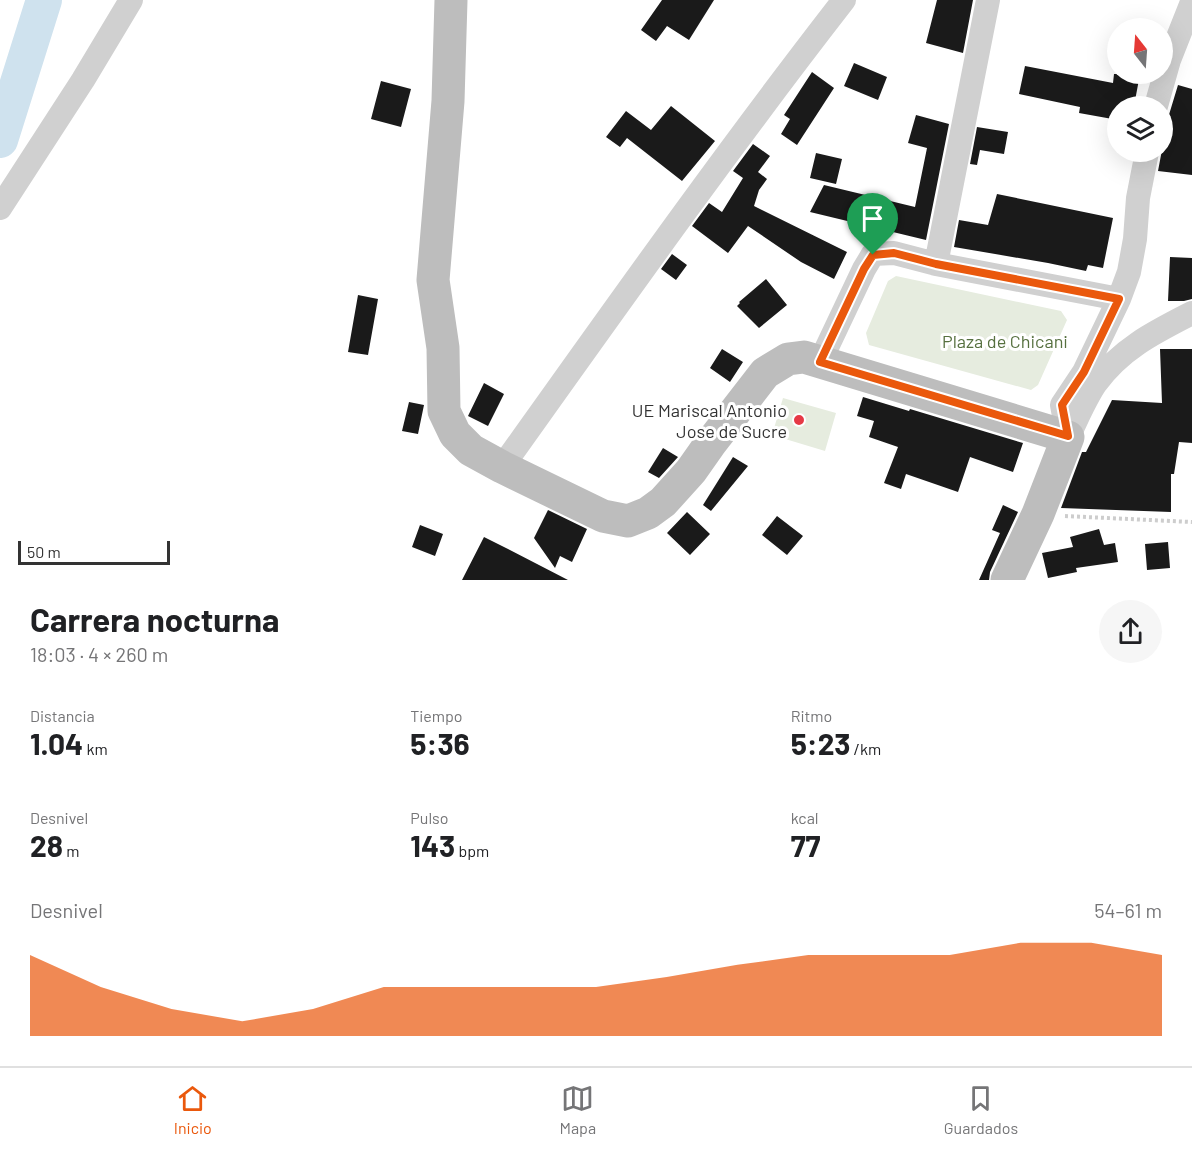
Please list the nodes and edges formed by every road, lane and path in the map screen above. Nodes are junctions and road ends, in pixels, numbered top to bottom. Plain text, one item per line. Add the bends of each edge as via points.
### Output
1 (131, 0) edge
2 (451, 0) edge
3 (844, 0) edge
4 (988, 0) edge
5 (1192, 2) edge
6 (1159, 96) edge
7 (1145, 162) edge
8 (0, 208) edge
9 (936, 264) junction
10 (1119, 299) junction
11 (1192, 313) edge
12 (820, 362) junction
13 (1068, 436) junction
14 (502, 467) junction
15 (1038, 514) junction
16 (1192, 522) edge
17 (1007, 580) edge

1 - 8 street
2 - 14 street via 448,101 433,280 443,348 444,411 455,434 471,450
3 - 14 street via 643,269
4 - 9 street
5 - 6 street
7 - 10 street via 1129,272
9 - 10 street
9 - 12 street via 894,253 873,255
10 - 13 street via 1084,372 1062,405
11 - 13 street via 1145,336 1129,349 1096,383
12 - 13 street
12 - 14 street via 804,357 788,359 765,374 663,502 628,521 603,516
13 - 15 street
15 - 16 path
15 - 17 street

